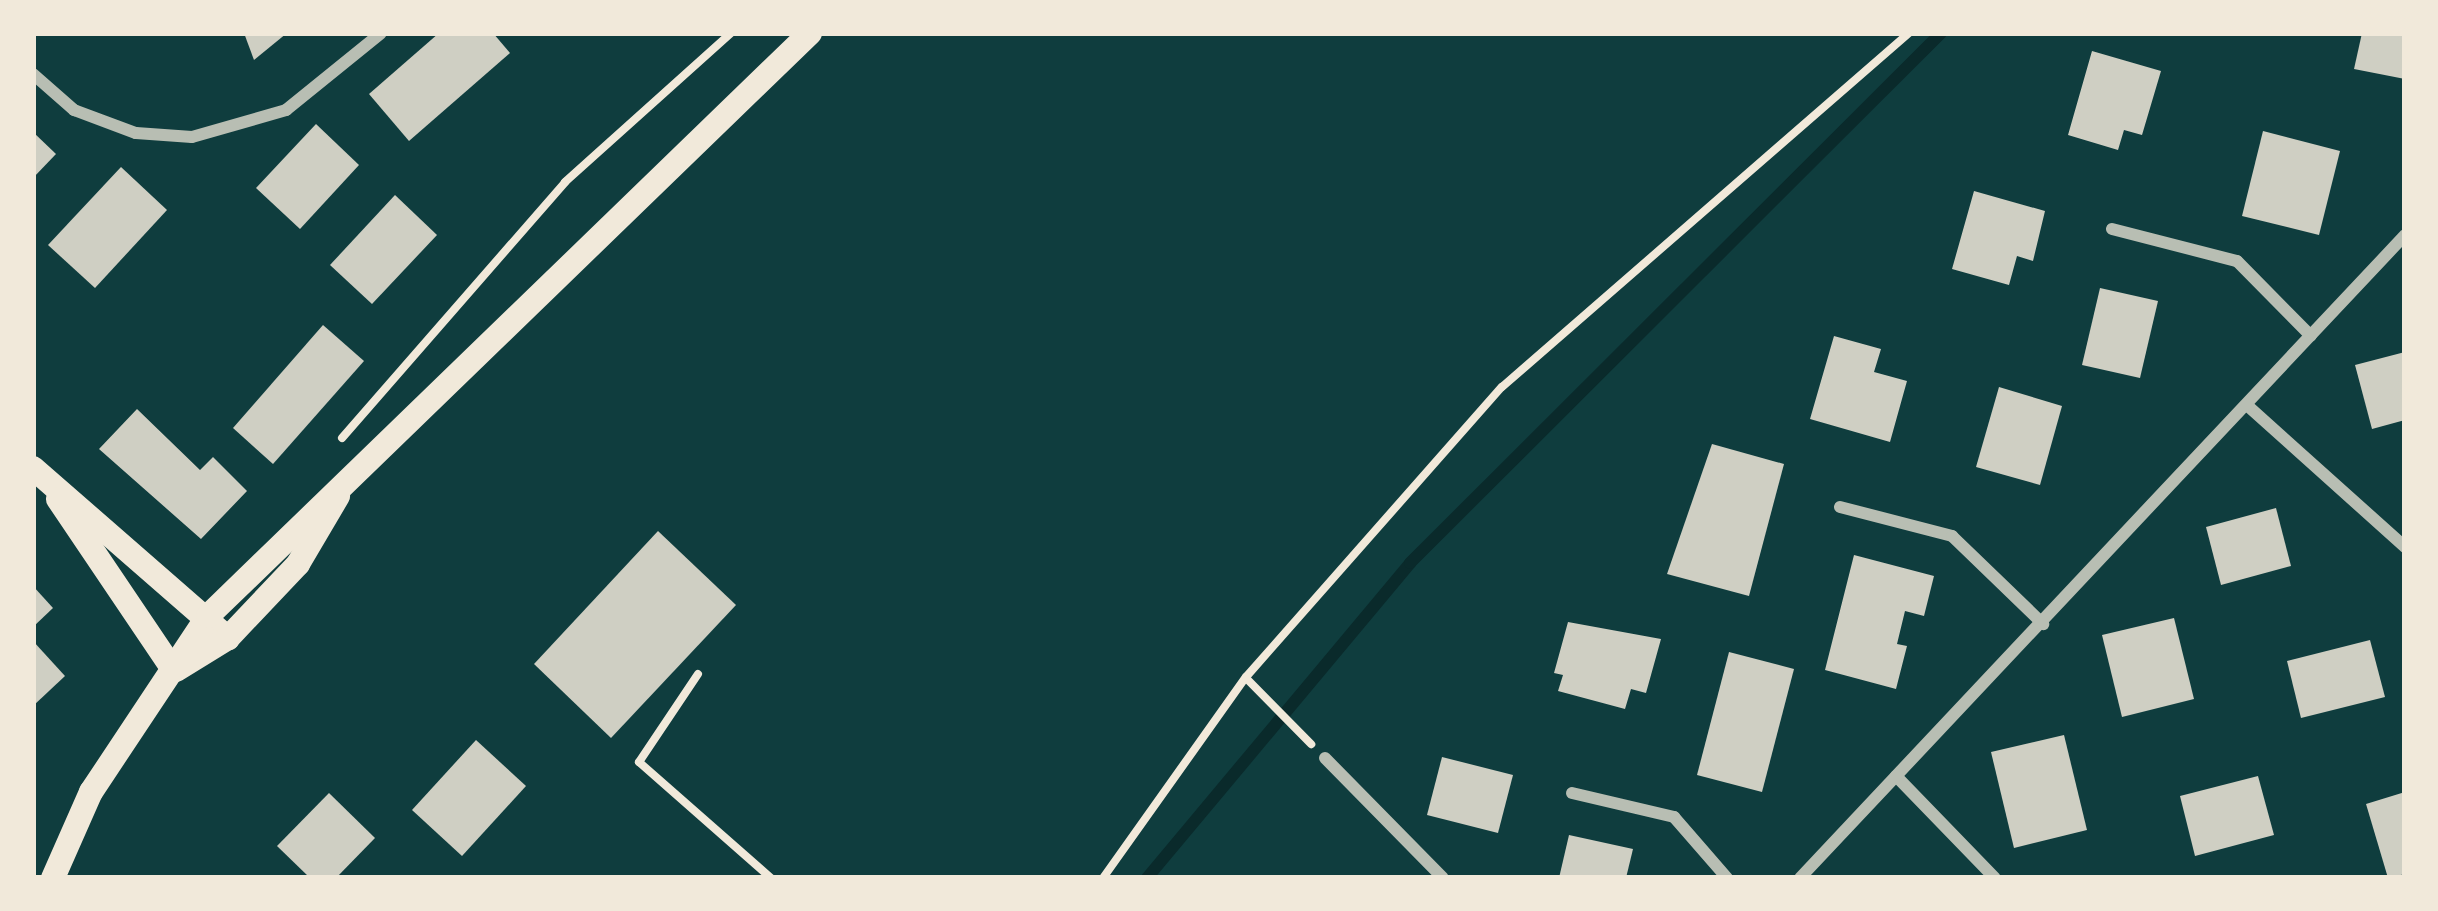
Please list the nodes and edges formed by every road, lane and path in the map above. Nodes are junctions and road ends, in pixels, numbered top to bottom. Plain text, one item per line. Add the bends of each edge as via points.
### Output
1 (381, 33) edge
2 (731, 33) edge
3 (810, 33) edge
4 (1909, 33) edge
5 (33, 74) edge
6 (2112, 229) dead end
7 (2405, 236) edge
8 (2311, 336) junction
9 (2249, 407) junction
10 (338, 442) dead end
11 (41, 476) edge
12 (343, 488) junction
13 (1840, 507) dead end
14 (2405, 547) edge
15 (208, 616) junction
16 (2043, 624) junction
17 (228, 638) junction
18 (174, 671) junction
19 (698, 674) dead end
20 (1246, 677) junction
21 (1288, 720) dead end
22 (1325, 758) dead end
23 (1896, 776) junction
24 (1572, 793) dead end
25 (53, 878) edge
26 (770, 878) edge
27 (1103, 878) edge
28 (1443, 878) edge
29 (1727, 878) edge
30 (1800, 878) edge
31 (1995, 878) edge

1 - 5 street via 286,110 192,137 136,133 74,110
2 - 10 path via 565,182
3 - 12 main road
4 - 20 path via 1502,387
6 - 8 street via 2236,261
7 - 8 street
8 - 9 street
9 - 14 street
9 - 16 street
11 - 15 main road
11 - 18 main road
12 - 15 main road
12 - 17 main road via 298,563
13 - 16 street via 1952,536
15 - 17 main road
15 - 18 main road
16 - 23 street
17 - 18 main road
18 - 25 main road via 91,792
19 - 26 path via 639,762
20 - 21 path
20 - 27 path
22 - 28 street
23 - 30 street
23 - 31 street
24 - 29 street via 1674,817

